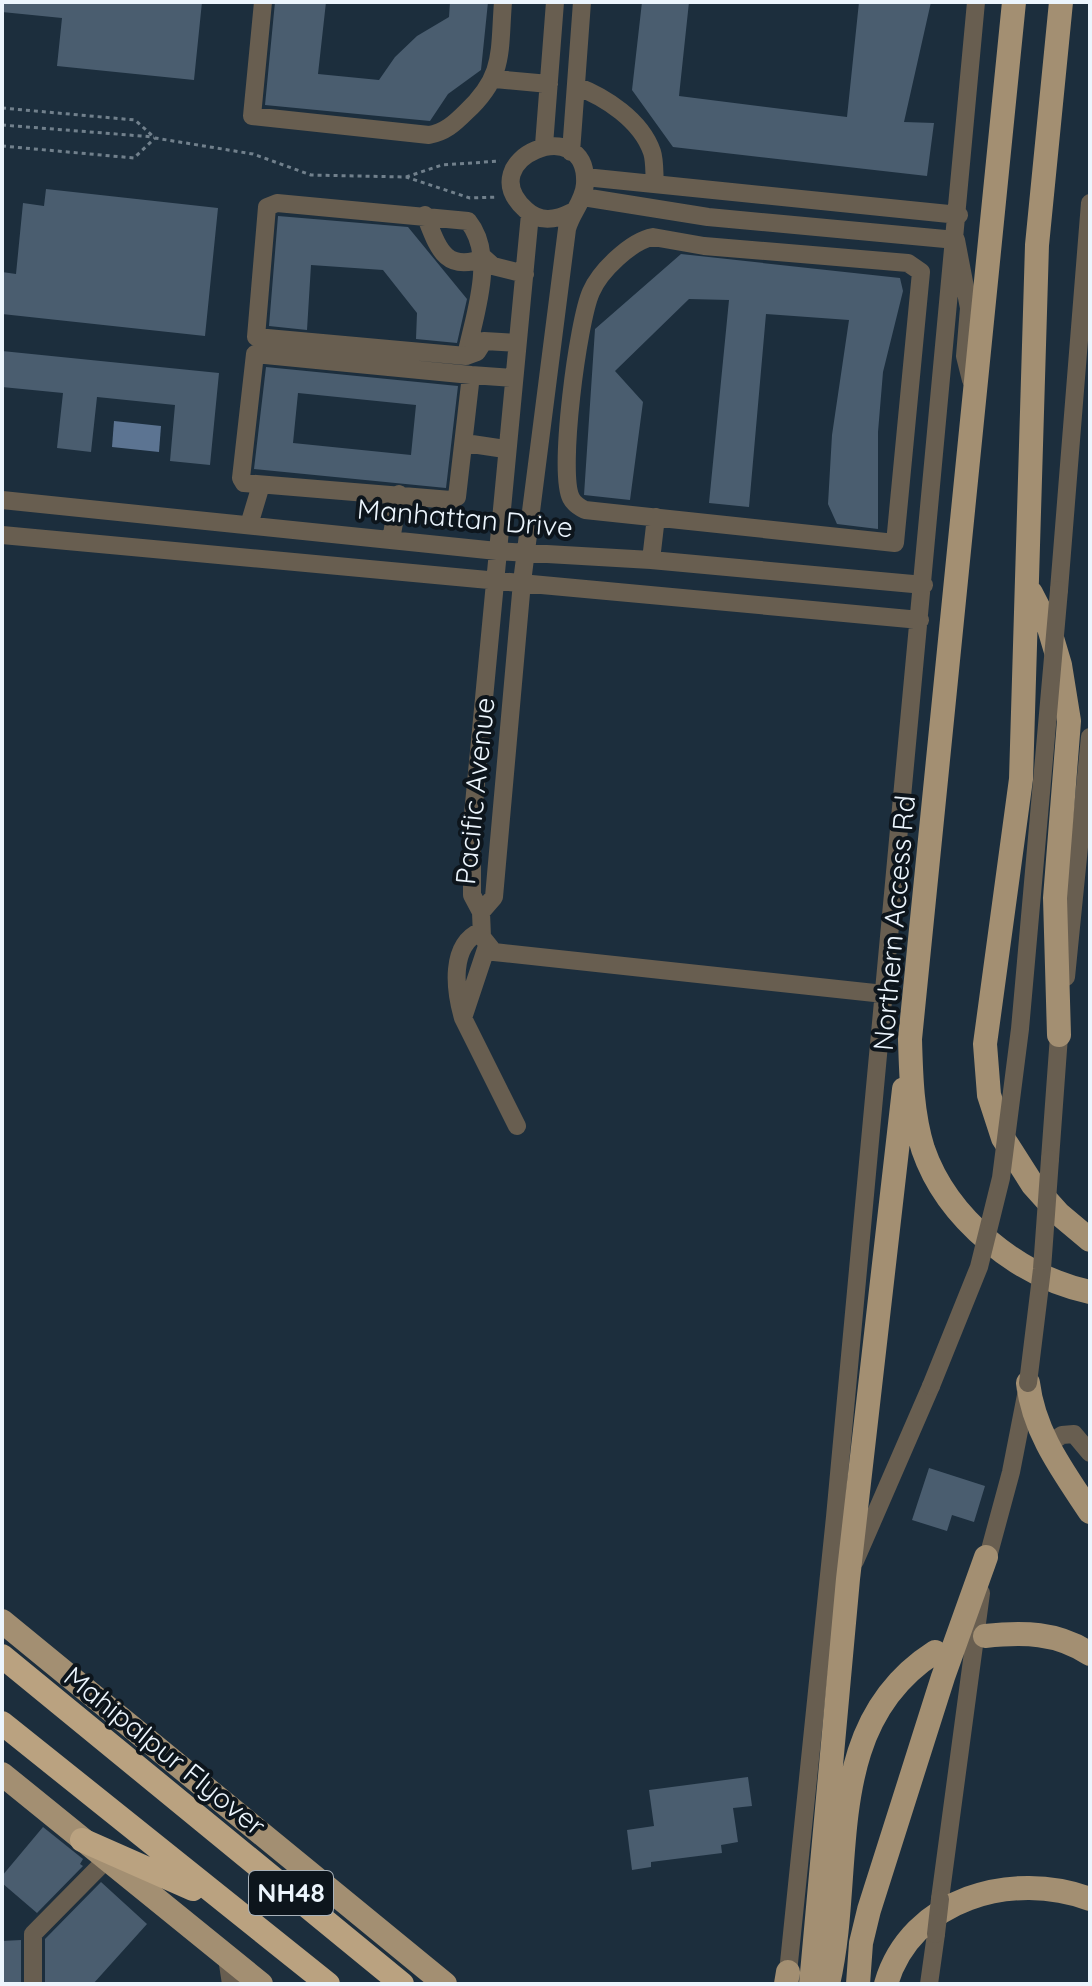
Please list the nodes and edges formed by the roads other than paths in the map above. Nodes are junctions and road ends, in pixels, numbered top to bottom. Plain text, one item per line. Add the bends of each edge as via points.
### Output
1 (263, 2) edge
2 (503, 2) edge
3 (555, 2) edge
4 (582, 2) edge
5 (976, 2) edge
6 (1014, 2) edge
7 (1061, 2) edge
8 (495, 79) junction
9 (549, 84) junction
10 (576, 86) junction
11 (544, 145) junction
12 (571, 152) junction
13 (585, 177) junction
14 (655, 184) junction
15 (1090, 203) edge
16 (578, 204) junction
17 (530, 214) junction
18 (692, 214) junction
19 (425, 215) junction
20 (959, 215) junction
21 (956, 240) junction
22 (688, 243) junction
23 (484, 258) junction
24 (525, 274) junction
25 (916, 327) junction
26 (947, 330) junction
27 (517, 343) junction
28 (552, 344) junction
29 (578, 348) junction
30 (468, 365) junction
31 (513, 378) junction
32 (976, 405) junction
33 (465, 443) junction
34 (540, 448) junction
35 (505, 449) junction
36 (568, 449) junction
37 (901, 469) junction
38 (933, 472) junction
39 (261, 485) junction
40 (399, 494) junction
41 (2, 500) edge
42 (656, 517) junction
43 (249, 525) junction
44 (2, 535) edge
45 (391, 540) junction
46 (497, 551) junction
47 (527, 554) junction
48 (651, 560) junction
49 (494, 580) junction
50 (522, 582) junction
51 (924, 585) junction
52 (1028, 587) junction
53 (920, 620) junction
54 (1090, 737) edge
55 (481, 912) junction
56 (484, 939) junction
57 (884, 994) junction
58 (1059, 1035) junction
59 (910, 1039) junction
60 (517, 1126) dead end
61 (1090, 1240) edge
62 (1090, 1292) edge
63 (1028, 1383) junction
64 (1047, 1445) junction
65 (1090, 1453) edge
66 (1090, 1512) edge
67 (986, 1557) junction
68 (848, 1579) junction
69 (2, 1621) edge
70 (985, 1636) dead end
71 (935, 1652) dead end
72 (1090, 1654) edge
73 (2, 1656) edge
74 (2, 1723) edge
75 (2, 1774) edge
76 (82, 1840) junction
77 (106, 1860) junction
78 (1090, 1899) edge
79 (222, 1900) junction
80 (227, 1958) junction
81 (787, 1980) edge
82 (33, 1984) edge
83 (231, 1984) edge
84 (261, 1984) edge
85 (328, 1984) edge
86 (402, 1984) edge
87 (445, 1984) edge
88 (811, 1984) edge
89 (828, 1984) edge
90 (858, 1984) edge
91 (886, 1984) edge
92 (929, 1984) edge

1 - 8 street via 252,116 429,135 455,123
2 - 8 street
3 - 9 street
4 - 10 street
5 - 20 street
6 - 32 main road, Northern Access Rd
7 - 52 main road via 1037,245
8 - 9 street
9 - 11 street
10 - 12 street
10 - 14 street via 598,94 636,125 652,152
11 - 12 street
11 - 17 street via 526,153 514,171 514,196
12 - 13 street
13 - 14 street
13 - 16 street
14 - 20 street
15 - 68 street, bridge via 1020,1029 1001,1178 979,1267
16 - 17 street via 559,219
16 - 18 street
16 - 28 street, Pacific Avenue
17 - 24 street, Pacific Avenue
18 - 21 street
18 - 22 street
19 - 23 street via 468,221
19 - 23 street via 439,249 455,263
19 - 30 street via 271,204 256,337
20 - 21 street
21 - 26 street
21 - 32 street via 969,308 965,356
22 - 25 street via 908,263 921,272
22 - 29 street via 653,237 633,245 594,286
23 - 24 street via 493,266
23 - 30 street
24 - 27 street, Pacific Avenue
25 - 26 street
25 - 37 street
26 - 38 street
27 - 30 street via 484,341
27 - 31 street, Pacific Avenue
28 - 29 street
28 - 34 street, Pacific Avenue
29 - 36 street
30 - 31 street
30 - 33 street
30 - 39 street via 255,354 241,478 246,484
31 - 35 street, Pacific Avenue
32 - 59 main road, Northern Access Rd
33 - 35 street
33 - 40 street via 457,497
34 - 36 street
34 - 47 street, Pacific Avenue
35 - 46 street, Pacific Avenue
36 - 42 street via 570,496 579,507
37 - 38 street
37 - 42 street via 898,536 891,545
38 - 51 street
39 - 40 street
39 - 43 street
40 - 45 street
41 - 43 street, Manhattan Drive
42 - 48 street
43 - 45 street, Manhattan Drive
44 - 49 street, Manhattan Drive
45 - 46 street, Manhattan Drive
46 - 47 street, Manhattan Drive
46 - 49 street, Pacific Avenue
47 - 48 street, Manhattan Drive
47 - 50 street, Pacific Avenue
48 - 51 street, Manhattan Drive
49 - 50 street, Manhattan Drive
49 - 55 street, Pacific Avenue via 472,825 472,895
50 - 53 street, Manhattan Drive
50 - 55 street, Pacific Avenue via 494,897
51 - 53 street
52 - 58 main road via 1049,628 1068,709 1055,898
52 - 61 main road via 1021,779 985,1044 986,1070 996,1120 1015,1160 1059,1214
53 - 57 street
54 - 58 street
55 - 56 street
56 - 57 street via 494,952
56 - 60 street via 463,1018
57 - 81 street
58 - 63 street, bridge
59 - 62 main road, Northern Access Rd via 922,1147 951,1202 1020,1263
59 - 68 main road
63 - 64 main road
63 - 67 street via 1011,1472
64 - 65 street via 1074,1434
64 - 66 main road
67 - 90 main road via 869,1910
67 - 92 street, bridge
68 - 88 main road
69 - 87 main road
70 - 72 main road via 1055,1637
71 - 89 main road via 890,1689 865,1732 851,1781
73 - 86 highway, Mahipalpur Flyover / NH48
74 - 79 highway, NH48
75 - 76 main road
76 - 77 main road
76 - 79 highway
77 - 80 main road
77 - 82 street via 33,1934
78 - 91 main road via 1037,1886 967,1898 913,1934
79 - 85 highway, NH48
80 - 83 street
80 - 84 main road

